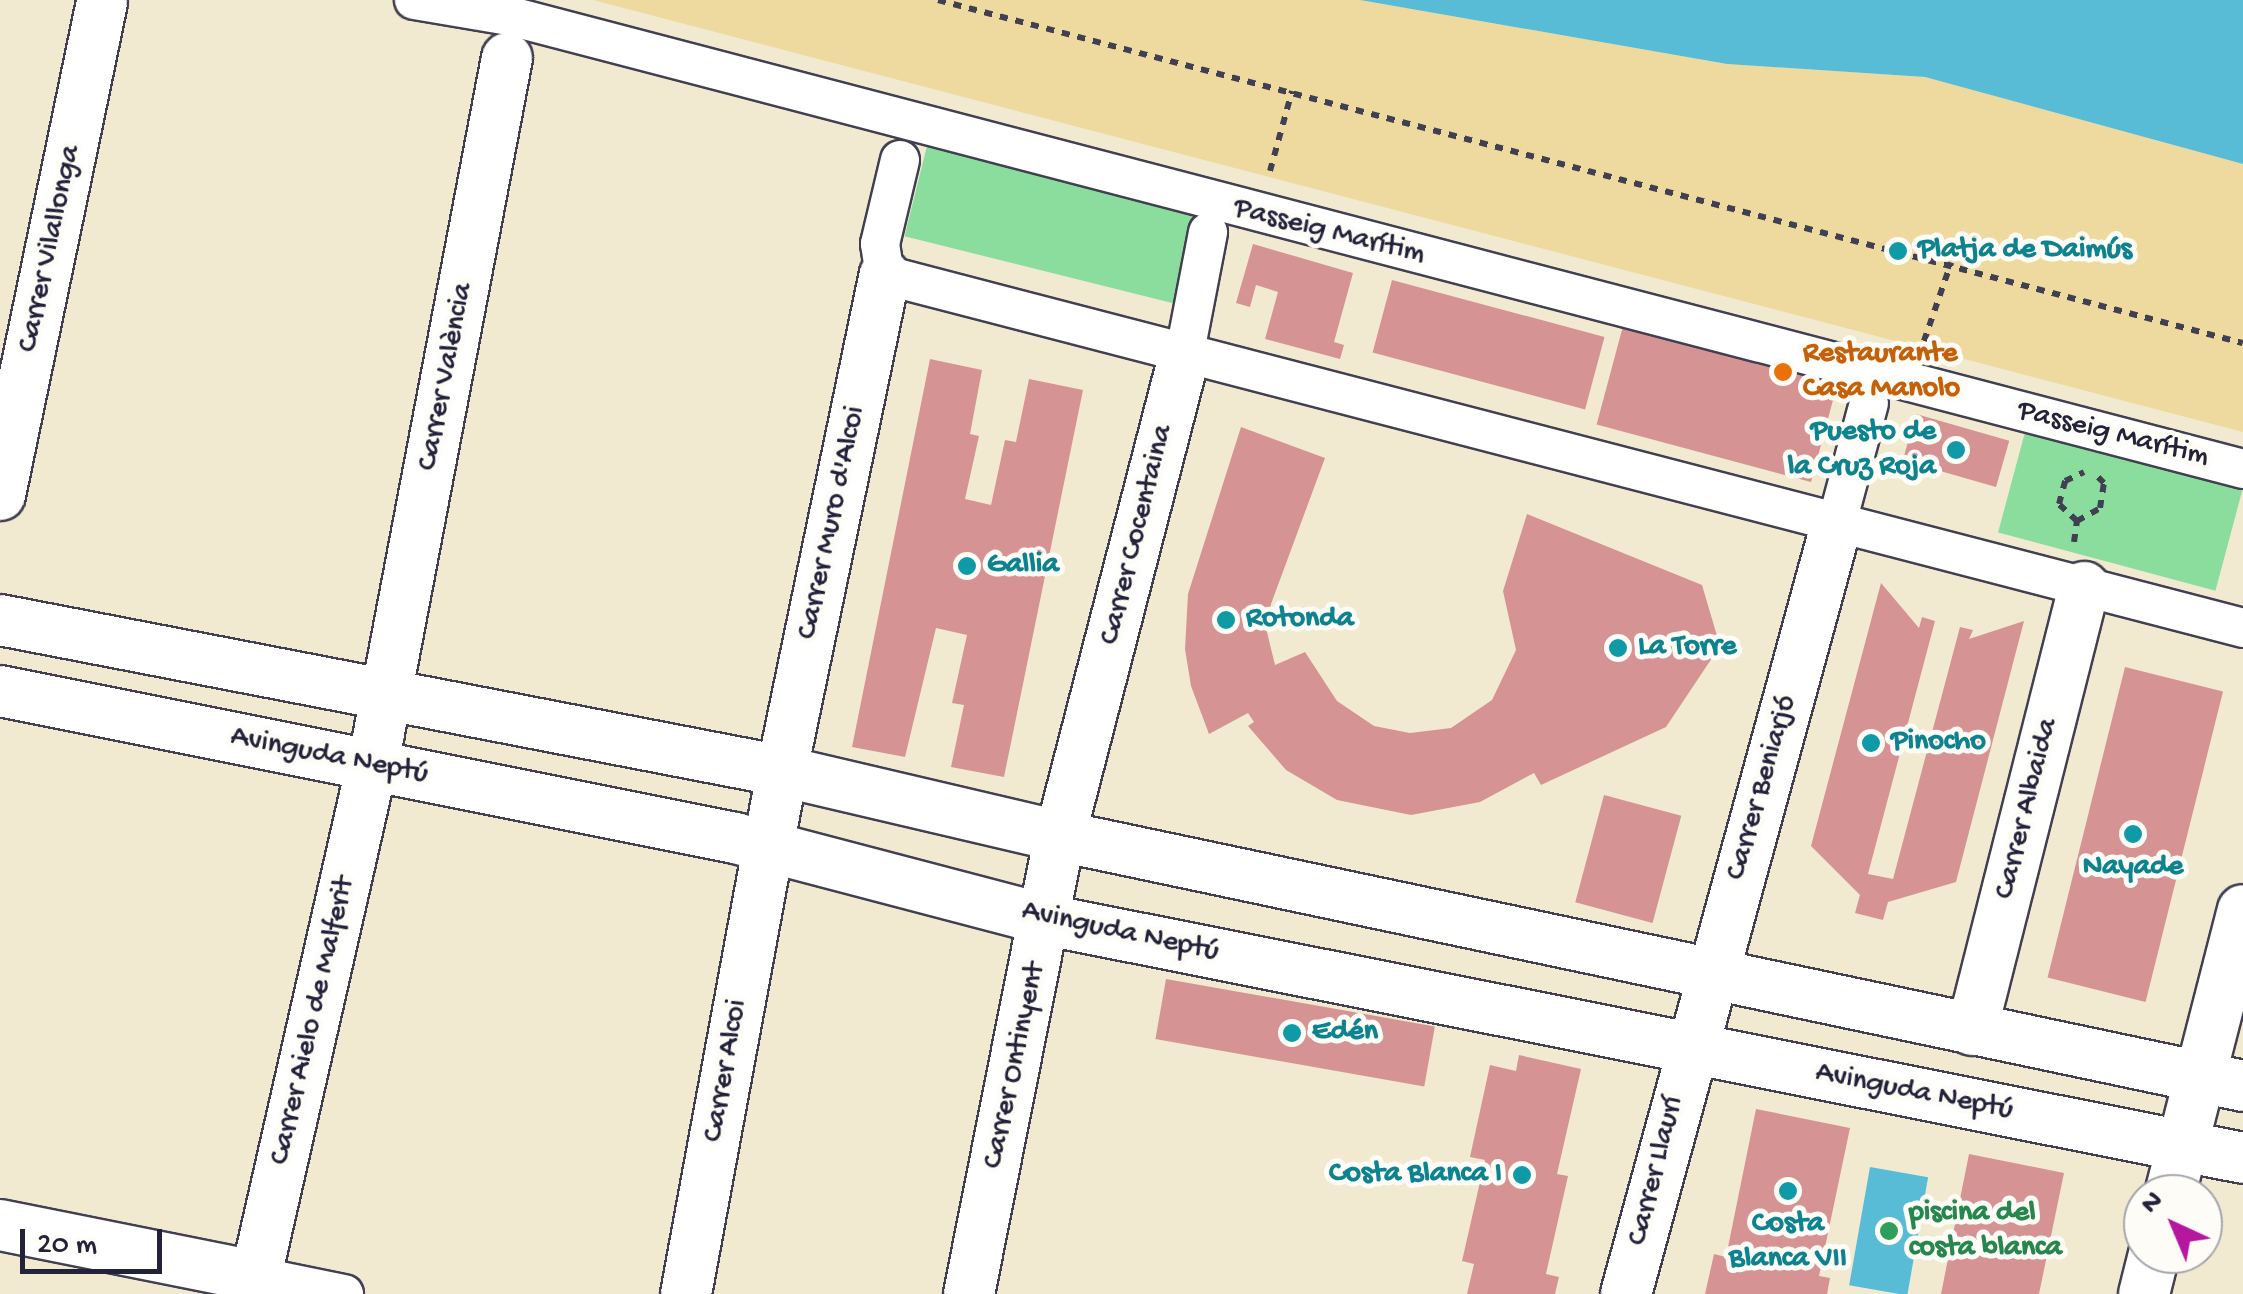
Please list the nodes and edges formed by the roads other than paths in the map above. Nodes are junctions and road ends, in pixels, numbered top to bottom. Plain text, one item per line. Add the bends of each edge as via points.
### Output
1 (414, 0) edge
2 (102, 2) dead end
3 (507, 58) dead end
4 (900, 160) dead end
5 (1208, 232) dead end
6 (885, 275) junction
7 (1185, 352) junction
8 (1870, 403) dead end
9 (2243, 469) edge
10 (0, 495) edge
11 (1836, 526) junction
12 (2084, 587) junction
13 (0, 620) edge
14 (2243, 628) edge
15 (0, 692) edge
16 (386, 695) junction
17 (372, 766) junction
18 (782, 771) junction
19 (1060, 836) junction
20 (771, 848) junction
21 (2243, 910) edge
22 (1046, 920) junction
23 (1709, 976) junction
24 (1972, 1030) junction
25 (1688, 1049) junction
26 (2222, 1081) edge
27 (2181, 1146) junction
28 (2243, 1158) edge
29 (2175, 1174) edge
30 (0, 1224) edge
31 (256, 1276) junction
32 (344, 1294) edge
33 (686, 1294) edge
34 (969, 1294) edge
35 (1626, 1294) edge

1 - 9 street, Passeig Marítim via 510,16
2 - 10 street, Carrer Vilallonga
3 - 16 street, Carrer València
4 - 6 street via 880,244
5 - 7 street, Carrer Cocentaina
6 - 7 street
6 - 18 street, Carrer Muro d'Alcoi
7 - 11 street
7 - 19 street, Carrer Cocentaina
8 - 11 street
11 - 12 street
11 - 23 street, Carrer Beniarjó
12 - 14 street
12 - 24 street, Carrer Albaida
13 - 16 street
15 - 17 street, Avinguda Neptú
16 - 17 street, Carrer València
16 - 18 street
17 - 20 street, Avinguda Neptú
17 - 31 street, Carrer Aielo de Malferit
18 - 19 street
18 - 20 street, Carrer Muro d'Alcoi
19 - 22 street, Carrer Ontinyent
19 - 23 street
20 - 22 street, Avinguda Neptú
20 - 33 street, Carrer Alcoi
21 - 26 street
22 - 25 street, Avinguda Neptú
22 - 34 street, Carrer Ontinyent
23 - 24 street
23 - 25 street, Carrer Beniarjó
24 - 26 street
25 - 27 street, Avinguda Neptú
25 - 35 street, Carrer Llaurí
26 - 27 street
27 - 28 street, Avinguda Neptú
27 - 29 street
30 - 31 street
31 - 32 street

